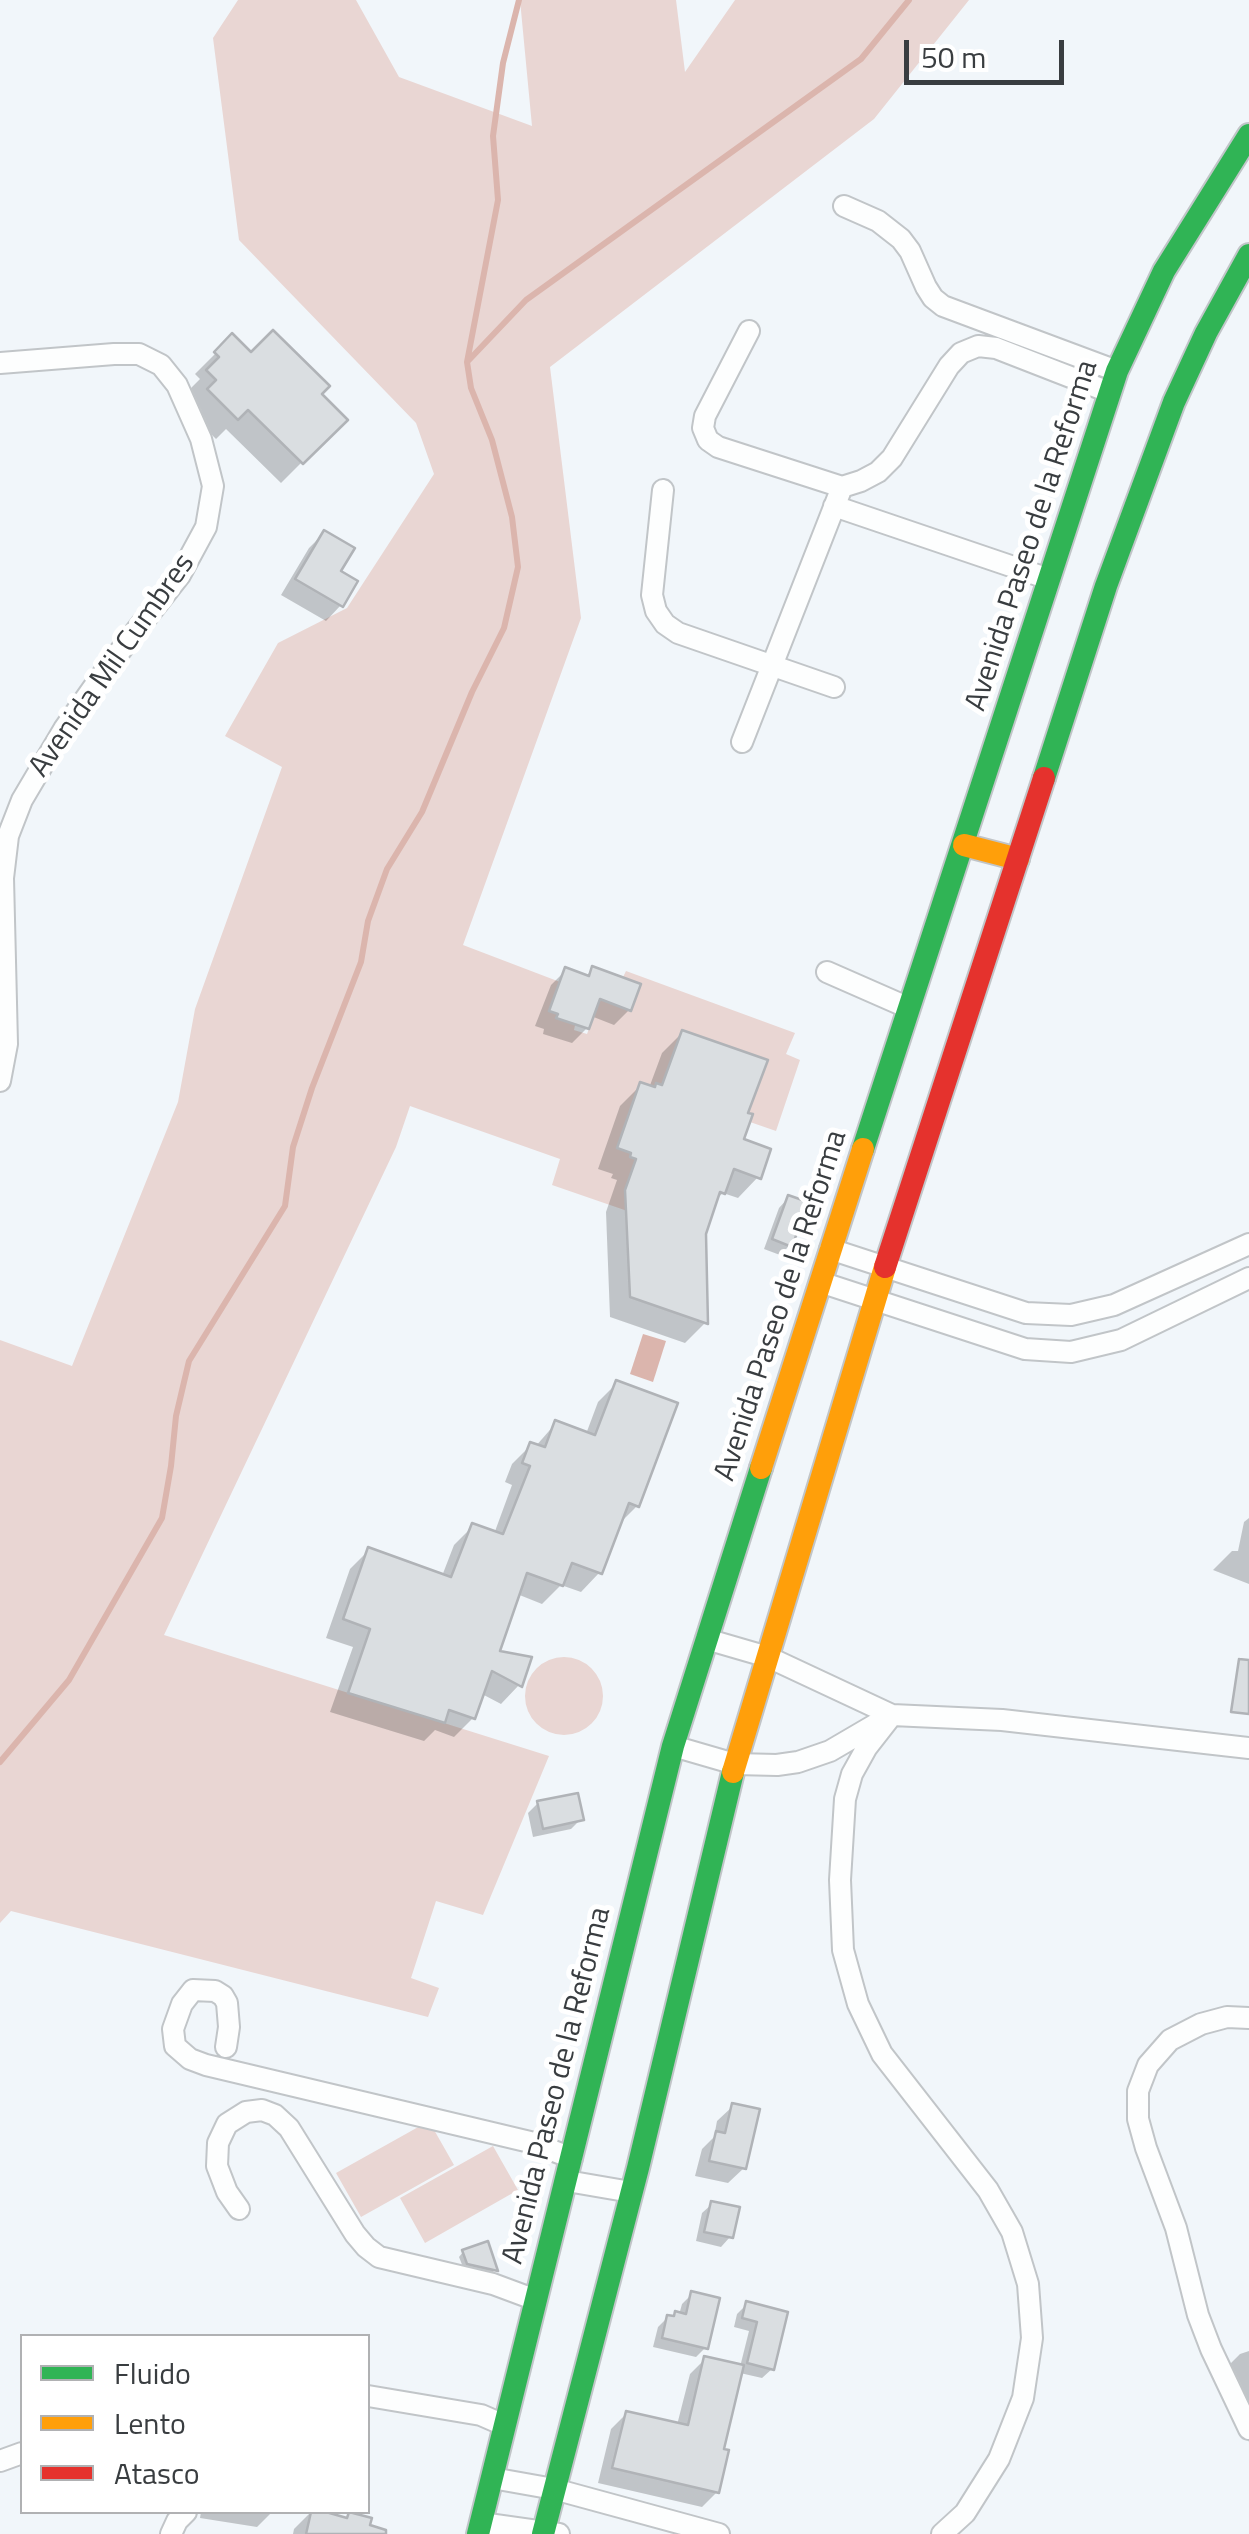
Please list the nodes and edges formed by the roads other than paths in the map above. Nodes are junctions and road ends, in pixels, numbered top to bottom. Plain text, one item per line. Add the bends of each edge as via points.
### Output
1 (1249, 135) edge
2 (844, 206) dead end
3 (1249, 255) edge
4 (749, 331) dead end
5 (0, 363) edge
6 (1113, 381) junction
7 (664, 490) dead end
8 (838, 496) junction
9 (1048, 579) junction
10 (772, 665) junction
11 (834, 687) dead end
12 (742, 742) dead end
13 (964, 845) junction
14 (1018, 860) junction
15 (827, 972) dead end
16 (909, 1008) junction
17 (0, 1081) edge
18 (1249, 1244) edge
19 (830, 1249) junction
20 (885, 1267) junction
21 (1249, 1278) edge
22 (820, 1282) junction
23 (875, 1300) junction
24 (706, 1639) junction
25 (768, 1657) junction
26 (892, 1714) junction
27 (673, 1746) junction
28 (1246, 1753) edge
29 (735, 1764) junction
30 (1249, 2018) edge
31 (226, 2047) dead end
32 (569, 2170) junction
33 (632, 2192) junction
34 (239, 2209) dead end
35 (536, 2300) junction
36 (370, 2396) edge
37 (504, 2425) junction
38 (1249, 2428) edge
39 (492, 2478) junction
40 (554, 2488) junction
41 (479, 2528) edge
42 (549, 2533) edge
43 (719, 2534) edge
44 (942, 2534) edge

1 - 6 main road, Avenida Paseo de la Reforma via 1164,271
2 - 6 street via 901,239 943,306
3 - 14 main road via 1174,402 1106,586
4 - 8 street via 705,416 708,440
5 - 17 street, Avenida Mil Cumbres via 138,354 161,365 201,439 214,486 206,527 180,574 64,729 8,836 7,1044
6 - 8 street via 996,348 961,353 892,458
6 - 9 main road, Avenida Paseo de la Reforma
7 - 10 street via 652,595 656,611 678,632
8 - 9 street
8 - 10 street
9 - 13 main road, Avenida Paseo de la Reforma
10 - 11 street
10 - 12 street
13 - 14 main road
13 - 16 main road, Avenida Paseo de la Reforma
14 - 20 main road
15 - 16 street
16 - 19 main road, Avenida Paseo de la Reforma
18 - 20 street via 1114,1304 1071,1315 1026,1313
19 - 20 street
19 - 22 main road, Avenida Paseo de la Reforma
20 - 23 main road
21 - 23 street via 1121,1340 1071,1352 1025,1349
22 - 23 street
22 - 24 main road, Avenida Paseo de la Reforma
23 - 25 main road
24 - 25 street
24 - 27 main road, Avenida Paseo de la Reforma
25 - 26 street
25 - 29 main road
26 - 28 street via 1002,1720
26 - 29 street via 814,1757
26 - 44 street via 867,1747 844,1799 843,1950 882,2054 988,2190 1012,2232 1028,2284 1032,2338 1023,2398 999,2458 965,2513
27 - 29 street
27 - 32 main road, Avenida Paseo de la Reforma
29 - 33 main road
30 - 38 street via 1201,2024 1170,2040 1148,2065 1138,2091 1138,2119 1204,2332
31 - 32 street via 223,1996 193,1990 173,2030 175,2046 190,2059 530,2142
32 - 33 street
32 - 35 main road, Avenida Paseo de la Reforma
33 - 40 main road
34 - 35 street via 217,2166 218,2143 227,2124 262,2110 289,2128 355,2234 379,2257
35 - 37 main road, Avenida Paseo de la Reforma
36 - 37 street
37 - 39 main road, Avenida Paseo de la Reforma
39 - 40 street
39 - 41 main road, Avenida Paseo de la Reforma
40 - 42 main road
40 - 43 street
41 - 42 street

